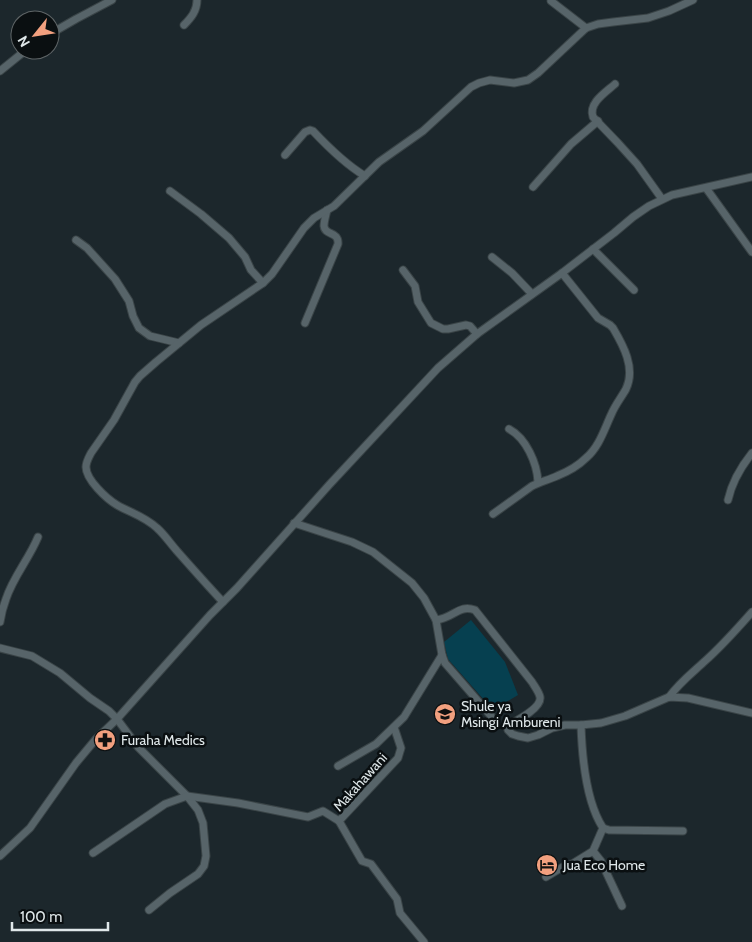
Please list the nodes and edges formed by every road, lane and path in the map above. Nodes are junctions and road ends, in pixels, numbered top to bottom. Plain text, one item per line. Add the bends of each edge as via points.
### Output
1 (112, 0) edge
2 (693, 0) edge
3 (199, 1) edge
4 (551, 1) edge
5 (184, 25) dead end
6 (60, 28) edge
7 (586, 28) junction
8 (14, 60) edge
9 (0, 71) edge
10 (615, 84) dead end
11 (598, 121) junction
12 (285, 154) dead end
13 (365, 176) junction
14 (752, 177) edge
15 (533, 187) dead end
16 (706, 188) junction
17 (170, 192) dead end
18 (662, 199) junction
19 (327, 210) junction
20 (76, 240) dead end
21 (593, 249) junction
22 (752, 252) edge
23 (492, 257) dead end
24 (403, 270) dead end
25 (562, 273) junction
26 (263, 283) junction
27 (634, 290) dead end
28 (532, 294) junction
29 (305, 323) dead end
30 (477, 334) junction
31 (179, 343) junction
32 (509, 429) dead end
33 (752, 453) edge
34 (538, 482) junction
35 (728, 500) dead end
36 (493, 514) dead end
37 (294, 523) junction
38 (38, 537) dead end
39 (223, 602) junction
40 (752, 612) edge
41 (436, 620) junction
42 (0, 622) edge
43 (0, 648) edge
44 (442, 655) junction
45 (669, 697) junction
46 (752, 712) edge
47 (490, 716) dead end
48 (117, 719) junction
49 (581, 725) junction
50 (395, 730) dead end
51 (338, 766) dead end
52 (187, 796) junction
53 (339, 821) junction
54 (603, 828) junction
55 (683, 831) dead end
56 (593, 851) junction
57 (93, 853) dead end
58 (0, 856) edge
59 (546, 877) dead end
60 (622, 906) dead end
61 (149, 910) dead end
62 (424, 942) edge

1 - 6 street
2 - 7 street via 648,18
3 - 5 street
4 - 7 street
7 - 13 street via 528,80 514,83 490,80 471,87 423,131 385,157
8 - 9 street
10 - 11 street via 592,107 593,117
11 - 15 street via 571,144
11 - 18 street via 637,164
12 - 13 street via 310,130
13 - 19 street
14 - 16 street
16 - 18 street
16 - 22 street
17 - 26 street via 229,238
18 - 21 street
19 - 26 street via 304,228
19 - 29 street via 324,226 337,237 338,244
20 - 31 street via 115,279 129,301 138,328 150,336
21 - 25 street
21 - 27 street
23 - 28 street
24 - 30 street via 415,286 418,302 431,323 443,329 466,325
25 - 28 street
25 - 34 street via 598,318 613,328 626,353 629,380 592,453 571,469
26 - 31 street
28 - 30 street
30 - 37 street via 438,368
31 - 39 street via 135,382 88,458 87,471 93,483 118,506 156,526
32 - 34 street via 526,445
33 - 35 street via 732,483
34 - 36 street
37 - 39 street
37 - 41 street via 352,542 379,556 412,583
38 - 42 street via 6,598
39 - 48 street
40 - 45 street
41 - 44 street
41 - 49 street via 461,609 475,610 532,682 540,695 540,702 507,726 512,734 528,738 561,725
43 - 48 street via 38,659
44 - 47 street via 448,667
44 - 51 street via 404,717 376,744
45 - 46 street
45 - 49 street via 613,720
48 - 52 street via 138,747
48 - 58 street via 76,763 30,828
49 - 54 street via 590,794
50 - 53 street, Makahawani via 401,748 398,758
52 - 53 street via 308,817 323,811
52 - 57 street via 165,804
52 - 61 street via 203,820 204,866
53 - 62 street, Makahawani via 362,861 371,864 397,899 400,913
54 - 55 street
54 - 56 street
56 - 59 street
56 - 60 street

